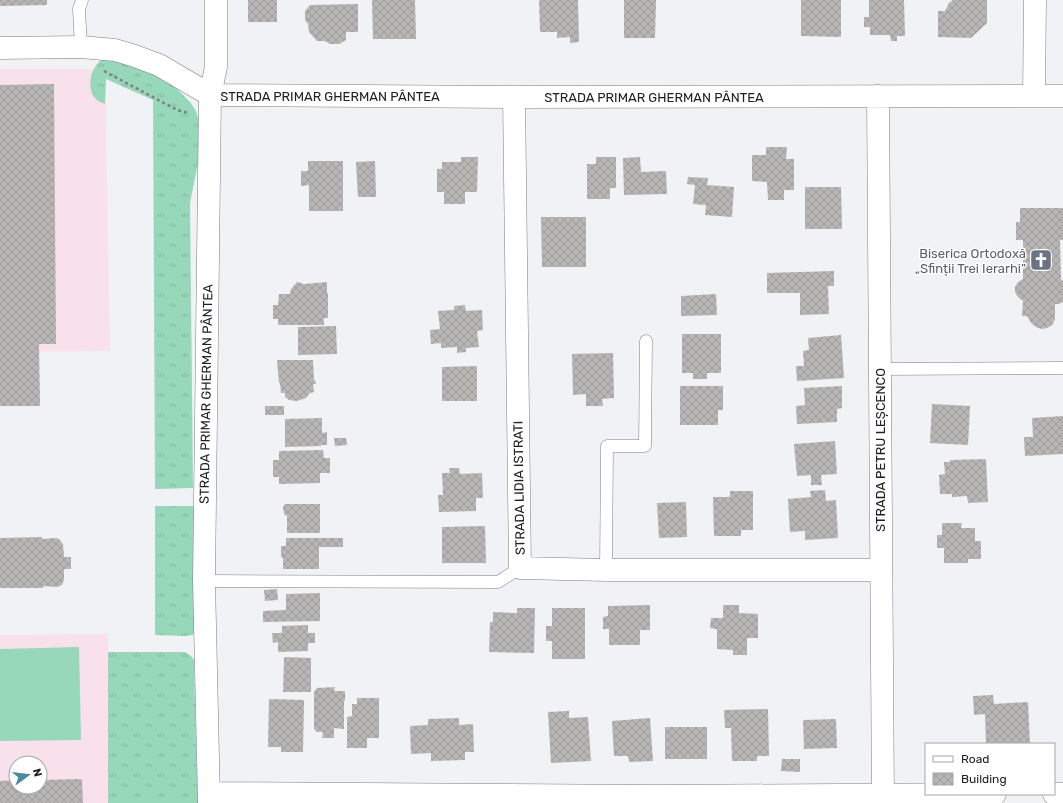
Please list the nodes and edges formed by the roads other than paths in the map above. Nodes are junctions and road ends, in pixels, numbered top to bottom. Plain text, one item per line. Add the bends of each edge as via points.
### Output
1 (82, 0) edge
2 (216, 0) edge
3 (1035, 0) edge
4 (0, 48) edge
5 (81, 48) junction
6 (1034, 95) junction
7 (878, 96) junction
8 (1063, 96) edge
9 (514, 97) junction
10 (210, 105) junction
11 (646, 341) dead end
12 (1063, 368) edge
13 (879, 370) junction
14 (520, 568) junction
15 (606, 570) junction
16 (880, 570) junction
17 (204, 581) junction
18 (972, 795) edge
19 (209, 798) edge
20 (656, 799) edge
21 (882, 799) edge

1 - 5 lane via 79,9
2 - 10 street via 216,67
3 - 6 street
4 - 5 street
5 - 10 street via 115,50 159,65
6 - 7 street, STRADA PRIMAR GHERMAN PÂNTEA
6 - 8 street, STRADA PRIMAR GHERMAN PÂNTEA
7 - 9 street, STRADA PRIMAR GHERMAN PÂNTEA
7 - 13 street, STRADA PETRU LEȘCENCO
9 - 10 street, STRADA PRIMAR GHERMAN PÂNTEA
9 - 14 street, STRADA LIDIA ISTRATI
10 - 17 street, STRADA PRIMAR GHERMAN PÂNTEA
11 - 15 lane via 645,446 607,446
12 - 13 lane
13 - 16 street, STRADA PETRU LEȘCENCO
14 - 15 street, STRADA LIDIA ISTRATI
14 - 17 lane via 498,582
15 - 16 street, STRADA LIDIA ISTRATI
16 - 21 street, STRADA PETRU LEȘCENCO
17 - 19 street, STRADA PRIMAR GHERMAN PÂNTEA
18 - 21 street
19 - 20 street
20 - 21 street

